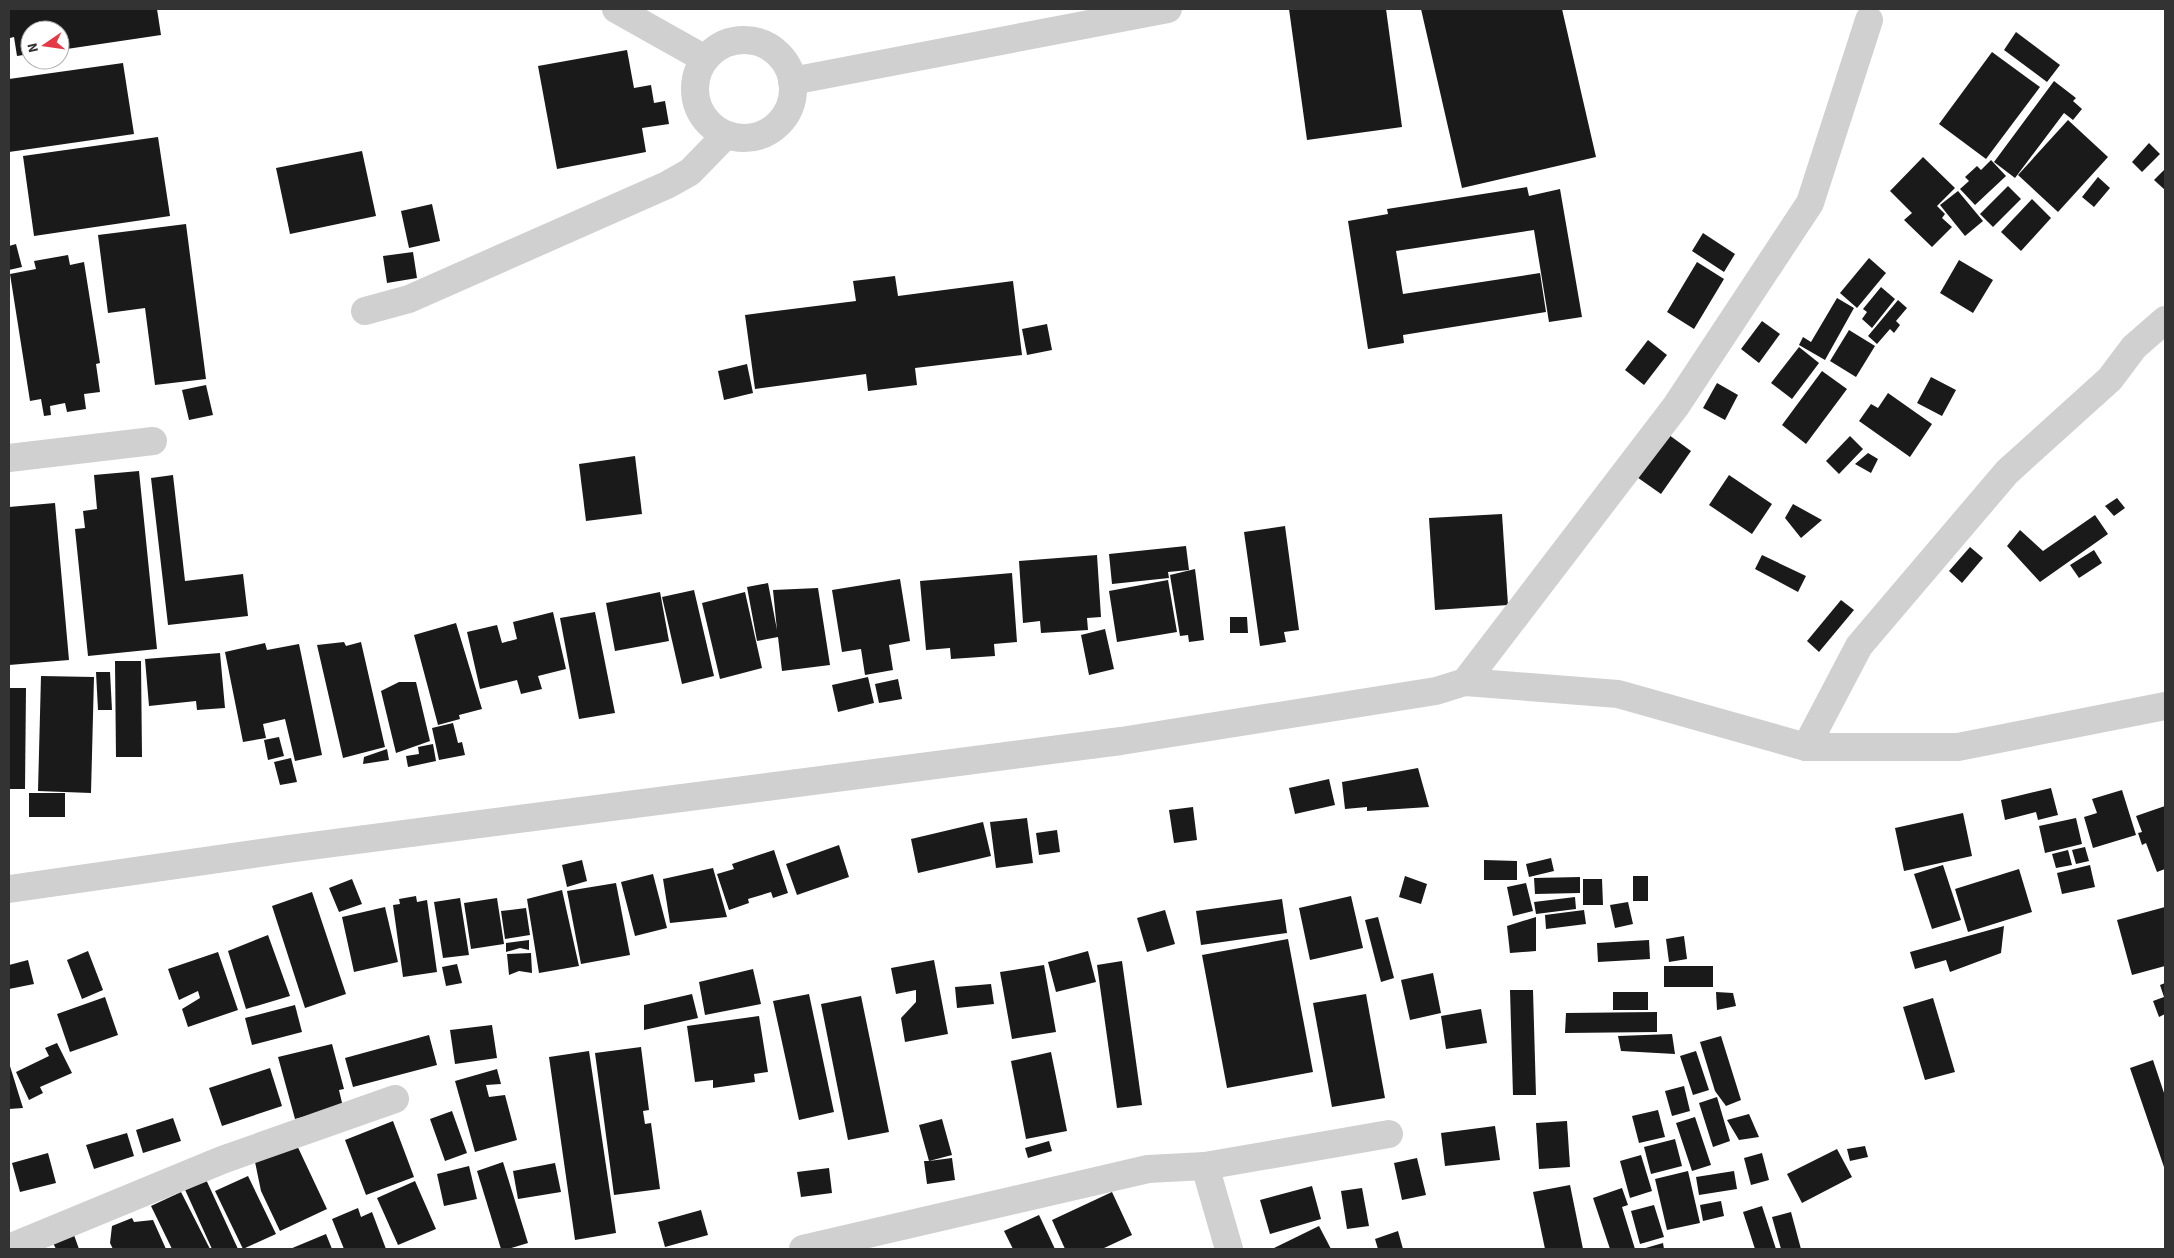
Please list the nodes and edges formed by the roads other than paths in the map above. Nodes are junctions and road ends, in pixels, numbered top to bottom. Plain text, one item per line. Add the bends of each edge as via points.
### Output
1 (616, 9) edge
2 (1168, 9) edge
3 (1866, 12) edge
4 (705, 59) junction
5 (792, 81) junction
6 (726, 135) junction
7 (365, 311) dead end
8 (2165, 320) edge
9 (153, 441) dead end
10 (9, 458) edge
11 (1465, 682) junction
12 (2165, 706) edge
13 (1806, 747) junction
14 (9, 889) edge
15 (395, 1099) dead end
16 (1389, 1134) dead end
17 (1205, 1166) junction
18 (9, 1248) edge
19 (803, 1249) edge
20 (1229, 1249) edge

1 - 4 street
2 - 5 street
3 - 11 street via 1810,203 1676,406
4 - 5 street via 716,48 732,41 747,39 763,43 777,52
4 - 6 street via 694,87 697,102 708,122
5 - 6 street via 788,110 769,131 755,137
6 - 7 street via 690,172 668,185 409,299
8 - 13 street via 2134,347 2110,378 2007,472 1859,646
9 - 10 street
11 - 13 street via 1618,694
11 - 14 street via 1436,691 1121,741 298,848
12 - 13 street via 1958,747
15 - 18 street via 222,1160
16 - 17 street
17 - 19 street via 1148,1169
17 - 20 street

